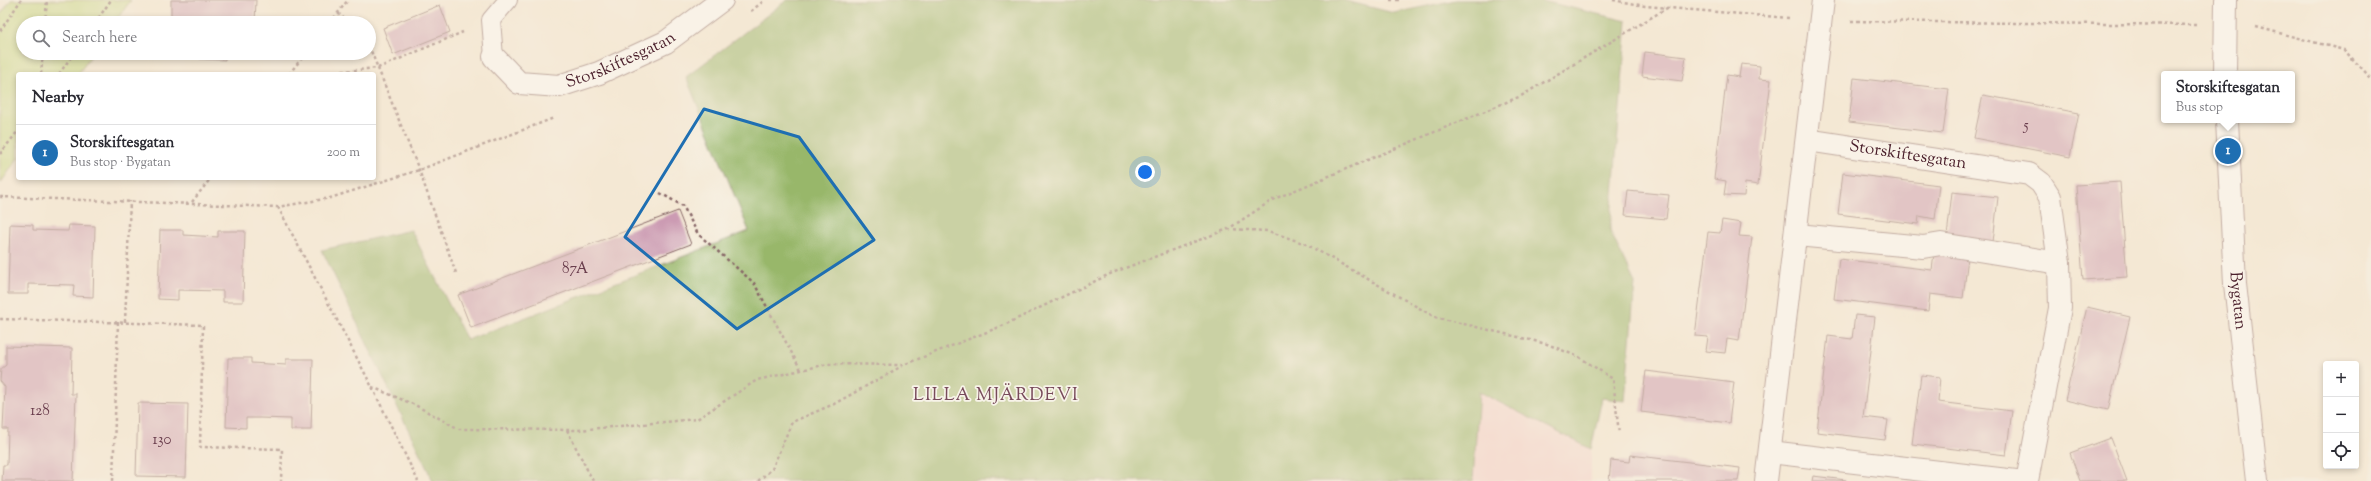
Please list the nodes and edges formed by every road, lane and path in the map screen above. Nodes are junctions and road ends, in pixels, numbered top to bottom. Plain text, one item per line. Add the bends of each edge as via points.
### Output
1 (21, 0) edge
2 (47, 0) edge
3 (111, 0) edge
4 (348, 0) edge
5 (508, 0) edge
6 (722, 0) edge
7 (765, 0) edge
8 (1390, 0) edge
9 (1402, 0) edge
10 (1613, 0) edge
11 (2226, 0) edge
12 (1667, 8) junction
13 (1822, 10) edge
14 (338, 13) junction
15 (749, 13) dead end
16 (46, 16) edge
17 (100, 16) edge
18 (336, 16) edge
19 (341, 16) edge
20 (491, 20) junction
21 (2225, 26) junction
22 (2252, 26) dead end
23 (0, 31) edge
24 (494, 58) joint
25 (42, 60) edge
26 (69, 60) edge
27 (301, 60) edge
28 (375, 60) edge
29 (378, 68) junction
30 (2226, 71) edge
31 (41, 72) edge
32 (60, 72) edge
33 (292, 72) edge
34 (334, 72) edge
35 (2371, 78) edge
36 (558, 116) dead end
37 (2227, 123) edge
38 (16, 133) edge
39 (1807, 140) junction
40 (0, 154) edge
41 (419, 170) junction
42 (209, 180) edge
43 (660, 193) dead end
44 (0, 197) edge
45 (130, 201) junction
46 (192, 203) junction
47 (278, 207) junction
48 (1228, 228) junction
49 (1797, 235) junction
50 (2059, 263) junction
51 (456, 273) dead end
52 (0, 320) edge
53 (118, 322) junction
54 (125, 322) junction
55 (903, 365) junction
56 (801, 370) junction
57 (372, 387) junction
58 (566, 430) junction
59 (1619, 434) dead end
60 (1770, 452) junction
61 (113, 481) edge
62 (281, 481) edge
63 (418, 481) edge
64 (593, 481) edge
65 (758, 481) edge
66 (1766, 481) edge
67 (2016, 481) edge
68 (2027, 481) edge
69 (2257, 481) edge

1 - 23 path
2 - 16 path
3 - 17 path
4 - 14 path
5 - 20 lane
6 - 24 street, Storskiftesgatan via 666,42 599,73 559,86 519,83
7 - 15 path
8 - 9 path
10 - 12 path
11 - 21 street
12 - 13 path
12 - 48 path via 1521,96 1274,199
13 - 21 path
13 - 39 street
14 - 18 path
14 - 19 path
20 - 24 lane
20 - 29 path
21 - 30 street
22 - 35 path via 2344,50
25 - 31 path
26 - 32 path
27 - 33 path
28 - 29 path
29 - 34 path
29 - 41 path
36 - 41 path
37 - 69 street, Bygatan via 2235,284
38 - 40 path
39 - 49 street
39 - 50 street, Storskiftesgatan via 2029,174 2042,183 2050,197
41 - 47 path via 330,198
41 - 51 path
42 - 46 path
43 - 56 path via 684,206 698,234 754,283
44 - 45 path
45 - 46 path
45 - 54 path
46 - 47 path
47 - 57 path
48 - 55 path via 1112,273 1002,326
48 - 59 path via 1268,231 1306,244 1435,317 1547,344 1579,357 1613,379
49 - 50 street via 1923,247 1941,244
49 - 60 street
50 - 68 street, Storskiftesgatan via 2060,308
52 - 53 path
53 - 54 path
53 - 61 path
54 - 62 path via 203,325 200,447 282,449
55 - 56 path via 828,364
55 - 65 path via 834,404 792,422 772,469
56 - 58 path via 757,380 697,419
57 - 58 path via 415,405 459,429
57 - 63 path
58 - 64 path
60 - 66 street
60 - 67 street

